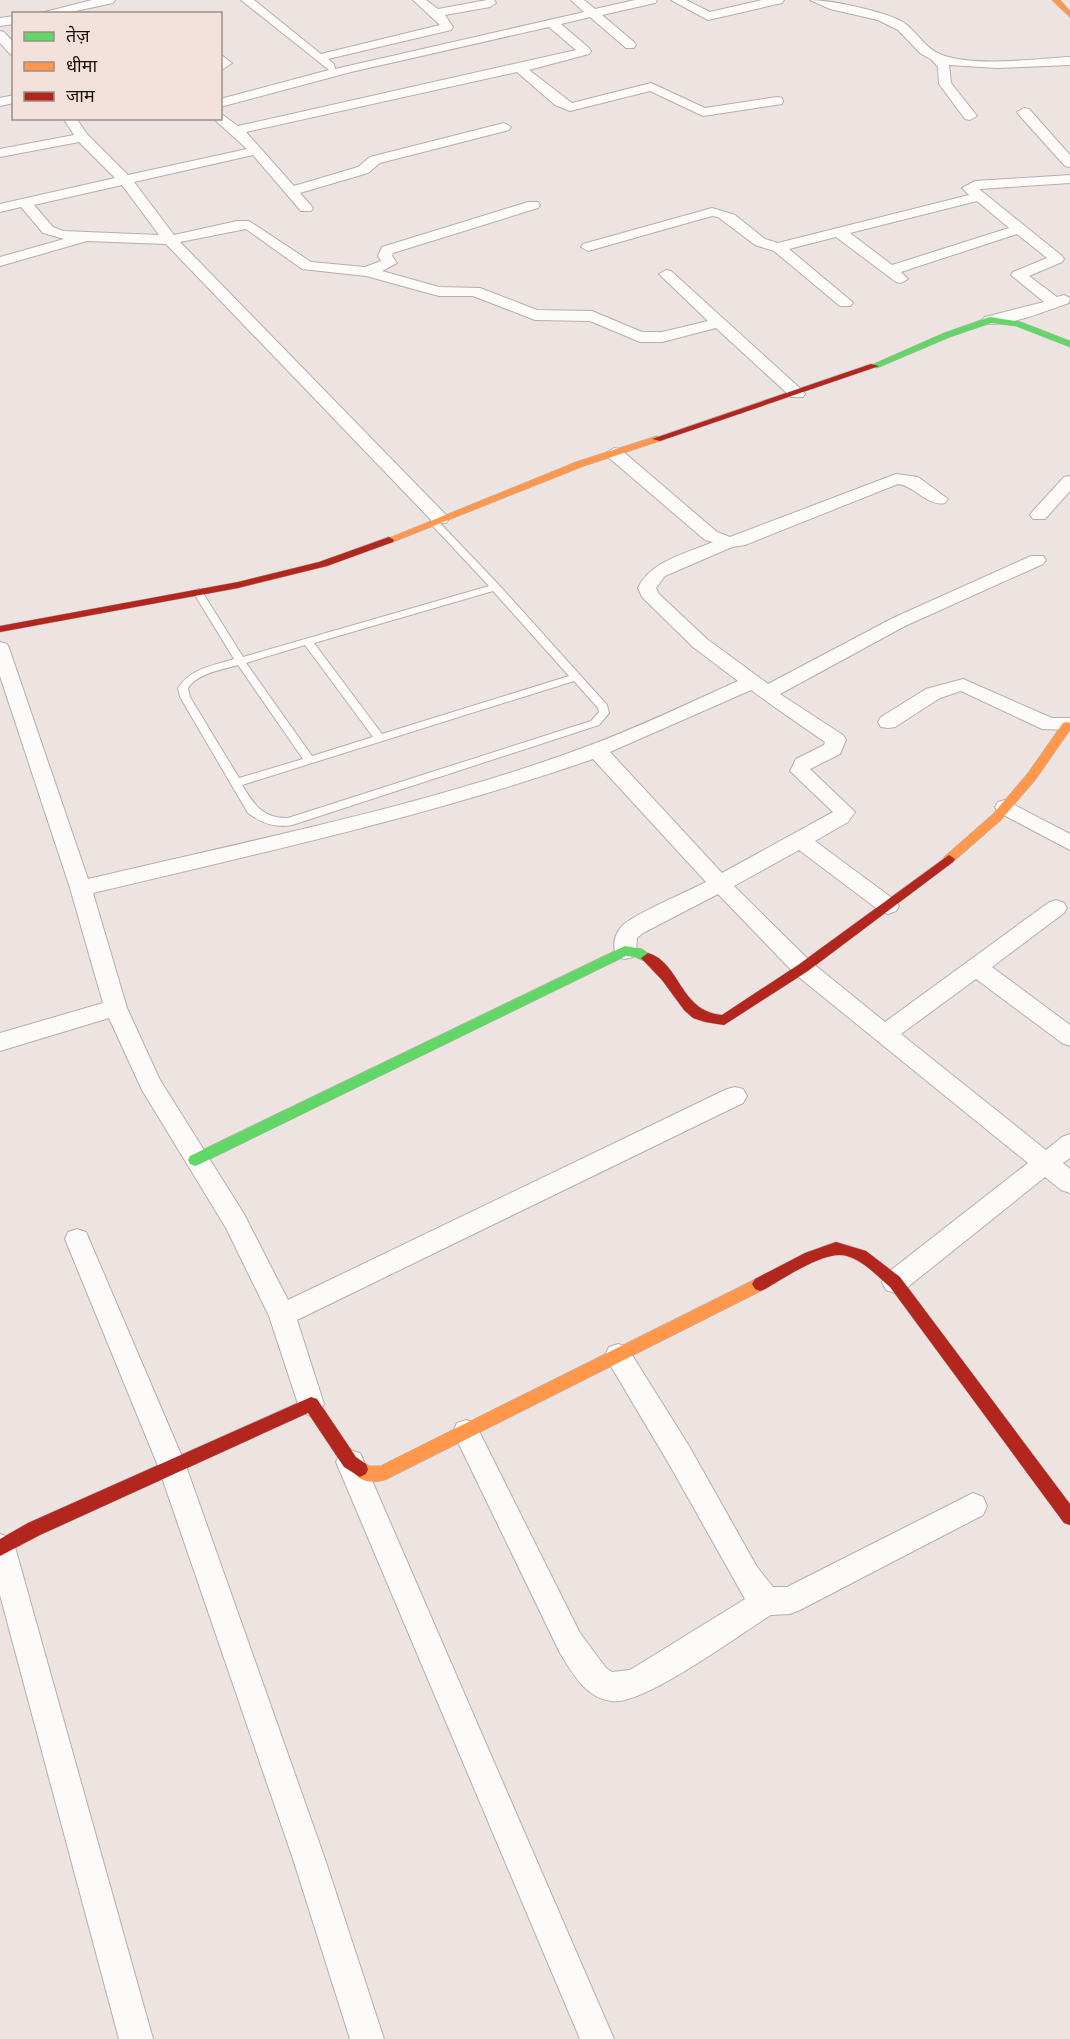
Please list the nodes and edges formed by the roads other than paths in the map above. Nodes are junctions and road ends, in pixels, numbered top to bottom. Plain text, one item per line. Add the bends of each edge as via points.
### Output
1 (109, 0) edge
2 (247, 0) edge
3 (419, 0) edge
4 (577, 0) edge
5 (651, 0) edge
6 (677, 0) edge
7 (778, 0) edge
8 (816, 0) edge
9 (1056, 0) edge
10 (93, 3) junction
11 (494, 8) edge
12 (52, 12) edge
13 (100, 12) edge
14 (436, 13) junction
15 (593, 13) junction
16 (1070, 15) edge
17 (552, 23) junction
18 (516, 30) junction
19 (0, 35) edge
20 (630, 45) dead end
21 (12, 49) edge
22 (937, 57) junction
23 (319, 58) junction
24 (1070, 61) edge
25 (520, 68) junction
26 (335, 72) junction
27 (777, 101) dead end
28 (222, 102) edge
29 (1024, 112) dead end
30 (970, 116) dead end
31 (222, 119) edge
32 (70, 120) edge
33 (504, 127) dead end
34 (237, 130) junction
35 (82, 137) junction
36 (255, 151) junction
37 (0, 153) edge
38 (1070, 163) edge
39 (1070, 179) edge
40 (125, 180) junction
41 (292, 191) junction
42 (978, 197) junction
43 (26, 202) junction
44 (533, 205) dead end
45 (0, 208) edge
46 (306, 208) dead end
47 (1019, 229) junction
48 (838, 231) junction
49 (88, 236) junction
50 (170, 240) junction
51 (588, 247) dead end
52 (778, 247) junction
53 (0, 262) edge
54 (890, 271) junction
55 (367, 272) junction
56 (666, 274) dead end
57 (904, 281) dead end
58 (1063, 300) edge
59 (845, 303) dead end
60 (990, 320) junction
61 (719, 323) junction
62 (1070, 344) edge
63 (797, 394) junction
64 (614, 453) junction
65 (1070, 481) edge
66 (939, 499) dead end
67 (1039, 515) dead end
68 (437, 520) junction
69 (729, 542) junction
70 (1037, 560) dead end
71 (496, 586) junction
72 (198, 592) junction
73 (0, 630) edge
74 (308, 642) junction
75 (0, 648) edge
76 (240, 661) junction
77 (576, 677) junction
78 (752, 682) junction
79 (770, 695) junction
80 (888, 722) dead end
81 (1068, 725) edge
82 (379, 738) junction
83 (596, 750) junction
84 (309, 760) junction
85 (236, 783) junction
86 (1005, 807) junction
87 (800, 840) junction
88 (1070, 843) edge
89 (720, 884) junction
90 (81, 888) junction
91 (888, 906) junction
92 (1056, 908) dead end
93 (625, 951) junction
94 (976, 967) junction
95 (803, 968) junction
96 (116, 1008) junction
97 (885, 1034) junction
98 (1070, 1037) edge
99 (0, 1042) edge
100 (735, 1096) dead end
101 (1070, 1144) edge
102 (195, 1160) junction
103 (1047, 1164) junction
104 (1070, 1183) edge
105 (77, 1239) dead end
106 (895, 1282) junction
107 (282, 1315) junction
108 (618, 1355) junction
109 (311, 1404) junction
110 (466, 1432) junction
111 (350, 1462) junction
112 (172, 1466) junction
113 (973, 1506) dead end
114 (1070, 1517) edge
115 (1, 1548) edge
116 (767, 1601) junction
117 (136, 2039) edge
118 (368, 2039) edge
119 (597, 2039) edge

1 - 10 street
2 - 23 street
3 - 14 street
4 - 15 street
5 - 15 street
6 - 7 street via 708,16
8 - 22 street via 891,21
9 - 16 street
10 - 12 street
10 - 13 street
11 - 14 street
11 - 18 street
14 - 23 street via 447,27
15 - 17 street
15 - 20 street
17 - 18 street
17 - 25 street via 585,51
18 - 26 street
19 - 21 street
22 - 24 street via 974,63
22 - 30 street via 944,66 945,84
23 - 26 street
25 - 27 street via 570,107 651,87 703,112
25 - 34 street
26 - 28 street
29 - 38 street
31 - 34 street
32 - 35 street
33 - 41 street via 375,160 363,170
34 - 36 street
35 - 37 street
35 - 40 street
36 - 40 street
36 - 41 street
39 - 42 street via 969,188
40 - 43 street
40 - 50 street
41 - 46 street
42 - 47 street
42 - 48 street
43 - 45 street
43 - 49 street via 48,231
44 - 55 street via 387,250 385,256 390,263
47 - 54 street
47 - 58 street via 1057,259 1020,273 1019,278
48 - 52 street
48 - 54 street
49 - 50 street
49 - 53 street
50 - 55 street via 249,225 307,266
50 - 68 street
51 - 52 street via 712,212 729,215 762,243
52 - 59 street
54 - 57 street
55 - 61 street via 439,291 484,293 536,315 592,316 640,337 662,337
56 - 61 street
58 - 60 street
60 - 62 street via 1018,324
60 - 63 street
61 - 63 street
63 - 64 street
64 - 68 street
64 - 69 street via 711,536
65 - 67 street
66 - 69 street via 912,481 896,478
68 - 71 lane
68 - 72 street via 323,564
69 - 78 street via 659,572 647,588 651,597 700,643
70 - 79 street via 863,640 779,685
71 - 74 lane
71 - 77 lane
72 - 73 street
72 - 76 lane
74 - 76 lane
74 - 82 lane
75 - 90 street
76 - 84 lane
76 - 85 lane via 202,672 189,679 183,688
77 - 82 lane
77 - 85 lane via 603,707 604,713 595,723 288,822 261,818
78 - 79 street
78 - 83 street
79 - 87 street via 836,740 833,749 803,764 800,771 844,812
80 - 81 street via 940,691 963,685 1050,724
81 - 86 street
82 - 84 lane
83 - 89 street
83 - 90 street via 392,812
84 - 85 lane
86 - 88 street
86 - 91 street via 948,860
87 - 89 street
87 - 91 street
89 - 93 street via 635,927 627,933
89 - 95 street
90 - 96 street
91 - 95 street
92 - 94 street
93 - 95 street via 652,961 691,1010 713,1023 724,1020
93 - 102 street
94 - 97 street
94 - 98 street
95 - 97 street
96 - 99 street
96 - 102 street via 150,1083
97 - 103 street
100 - 107 street
101 - 103 street
102 - 107 street via 235,1221
103 - 104 street
103 - 106 street
105 - 112 street
106 - 108 street via 863,1255 833,1248
106 - 114 street
107 - 109 street
108 - 110 street
108 - 116 street via 747,1577
109 - 111 street
109 - 112 street
110 - 111 street via 381,1474 366,1474
110 - 116 street via 570,1643 591,1675 606,1687 620,1689 636,1683
111 - 119 street
112 - 115 street via 34,1528
112 - 118 street
113 - 116 street via 790,1600
115 - 117 street

